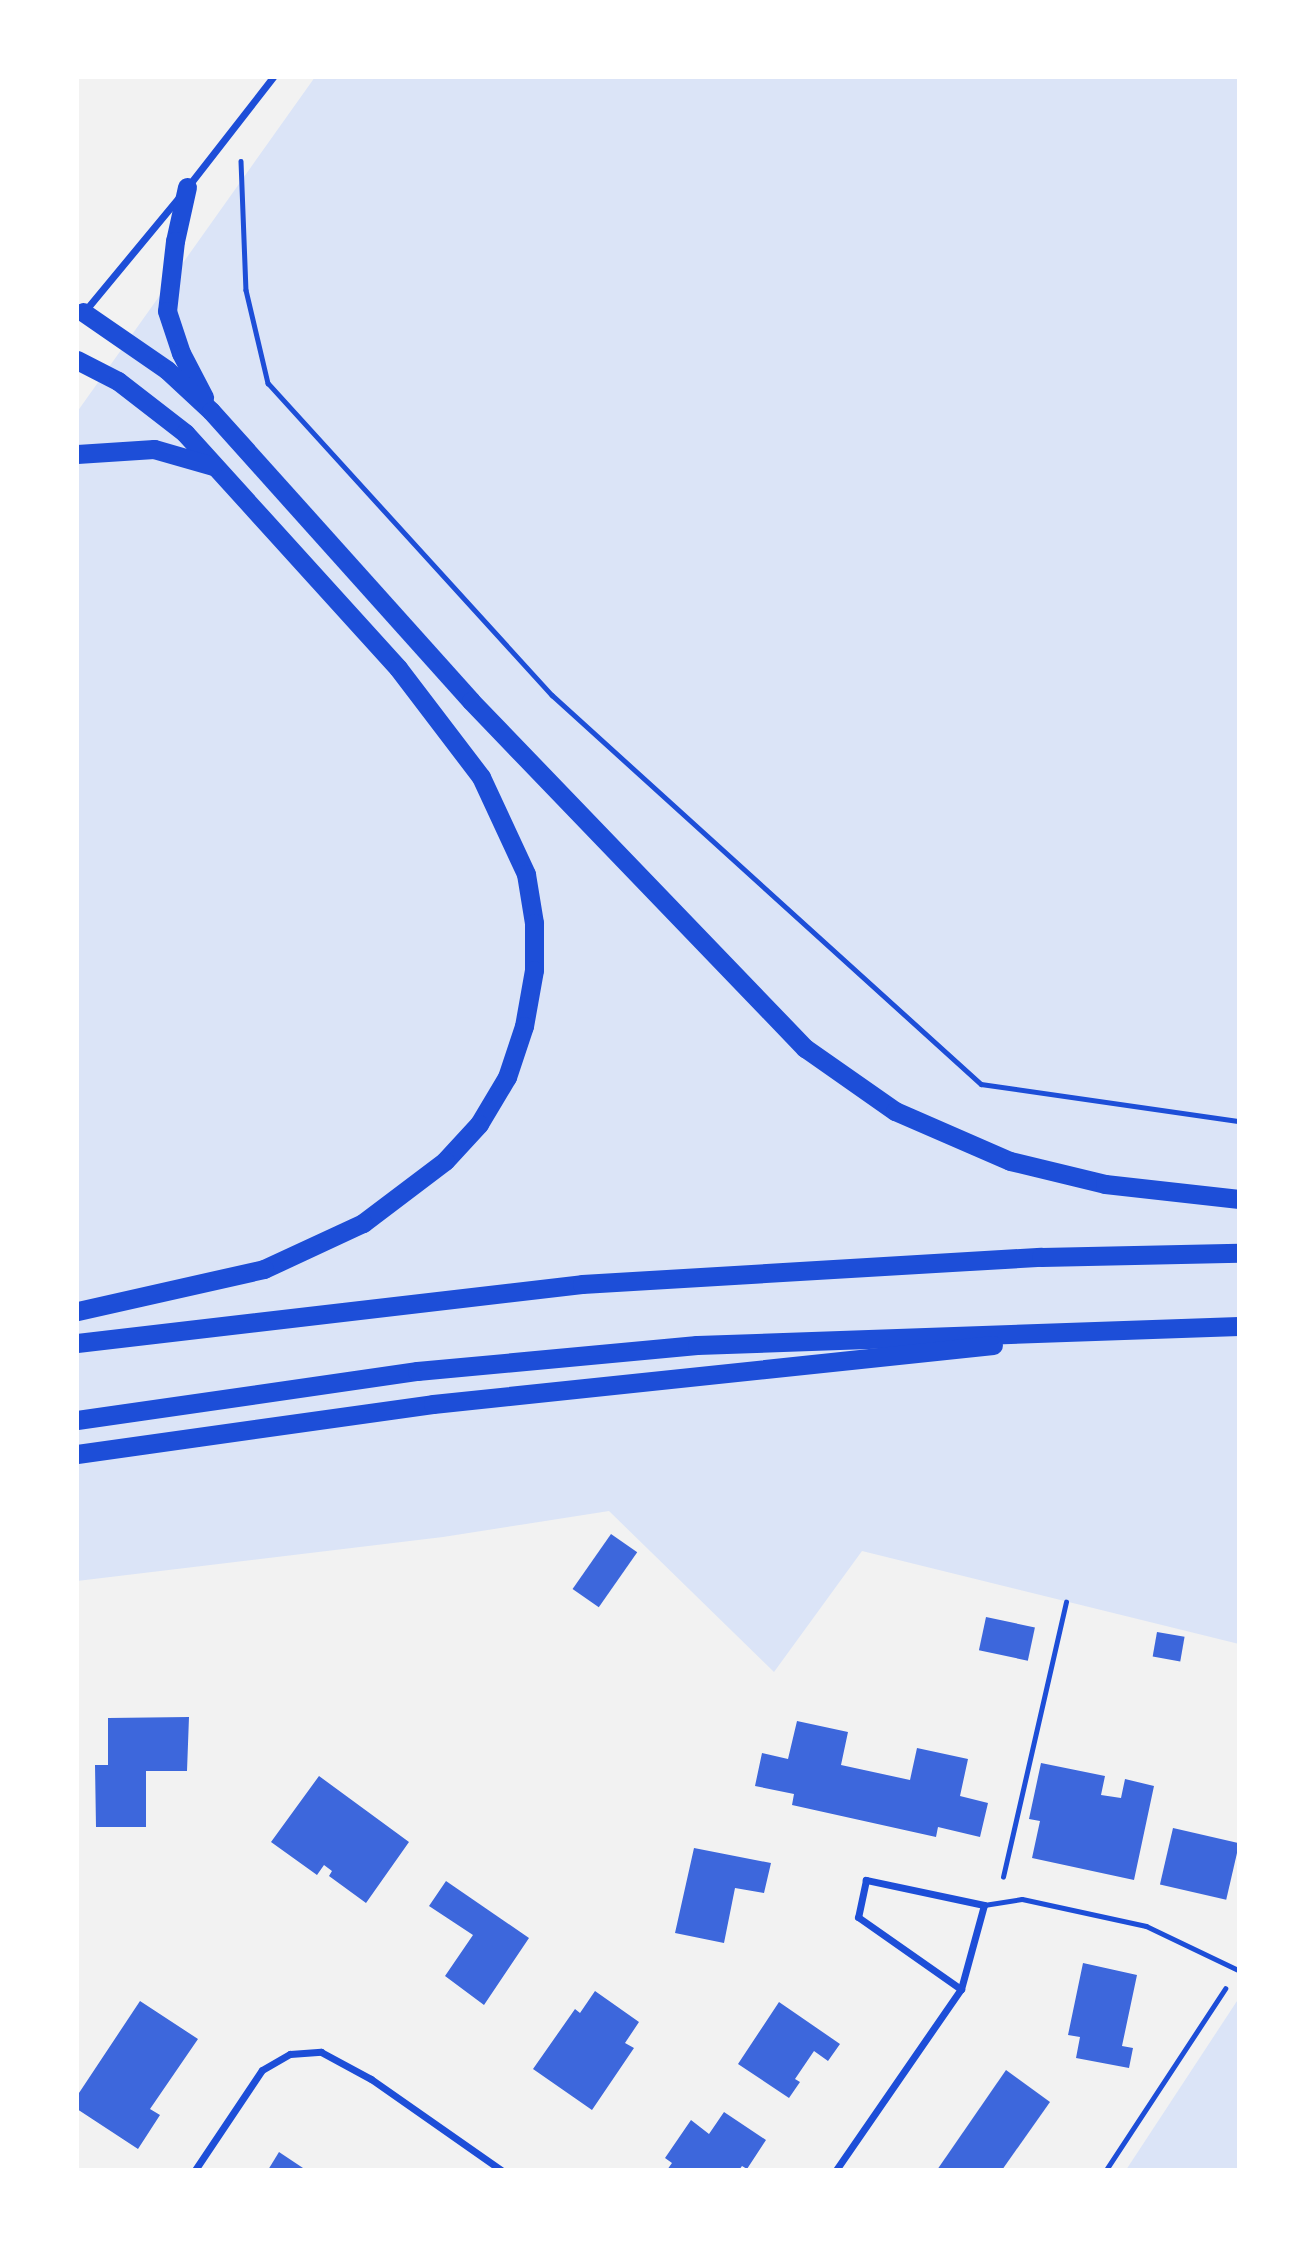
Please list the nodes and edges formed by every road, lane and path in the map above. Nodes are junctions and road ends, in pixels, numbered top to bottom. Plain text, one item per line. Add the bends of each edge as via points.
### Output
1 (273, 77) edge
2 (239, 124) junction
3 (187, 187) junction
4 (83, 312) joint
5 (77, 360) edge
6 (211, 411) junction
7 (77, 454) edge
8 (215, 466) junction
9 (1239, 1121) edge
10 (1239, 1199) edge
11 (1239, 1253) edge
12 (77, 1311) edge
13 (1178, 1326) junction
14 (1239, 1326) edge
15 (77, 1343) edge
16 (77, 1420) edge
17 (77, 1454) edge
18 (1066, 1602) dead end
19 (998, 1900) junction
20 (984, 1905) junction
21 (1238, 1970) edge
22 (961, 1989) junction
23 (195, 2170) edge
24 (501, 2170) edge
25 (836, 2170) edge
26 (1106, 2170) edge

1 - 2 street
2 - 3 street
2 - 9 path via 246,290 268,383 552,695 981,1084
3 - 4 street
3 - 6 highway via 167,311 181,353
4 - 6 highway via 167,370
5 - 8 highway via 118,381 184,433
6 - 10 highway via 471,701 805,1048 895,1111 1010,1161 1105,1184
7 - 8 highway via 154,449
8 - 12 highway via 398,668 481,777 526,874 534,923 528,1003 507,1077 479,1124 445,1161 363,1223 264,1269
11 - 15 highway via 1041,1257 582,1284
13 - 14 highway
13 - 16 highway via 697,1345 417,1371
13 - 17 highway via 433,1404
18 - 19 path
19 - 20 lane
19 - 21 lane via 1022,1899 1146,1926
20 - 22 street
20 - 22 street via 866,1880 858,1917
21 - 26 path
22 - 25 street
23 - 24 street via 262,2070 290,2054 321,2052 371,2079

